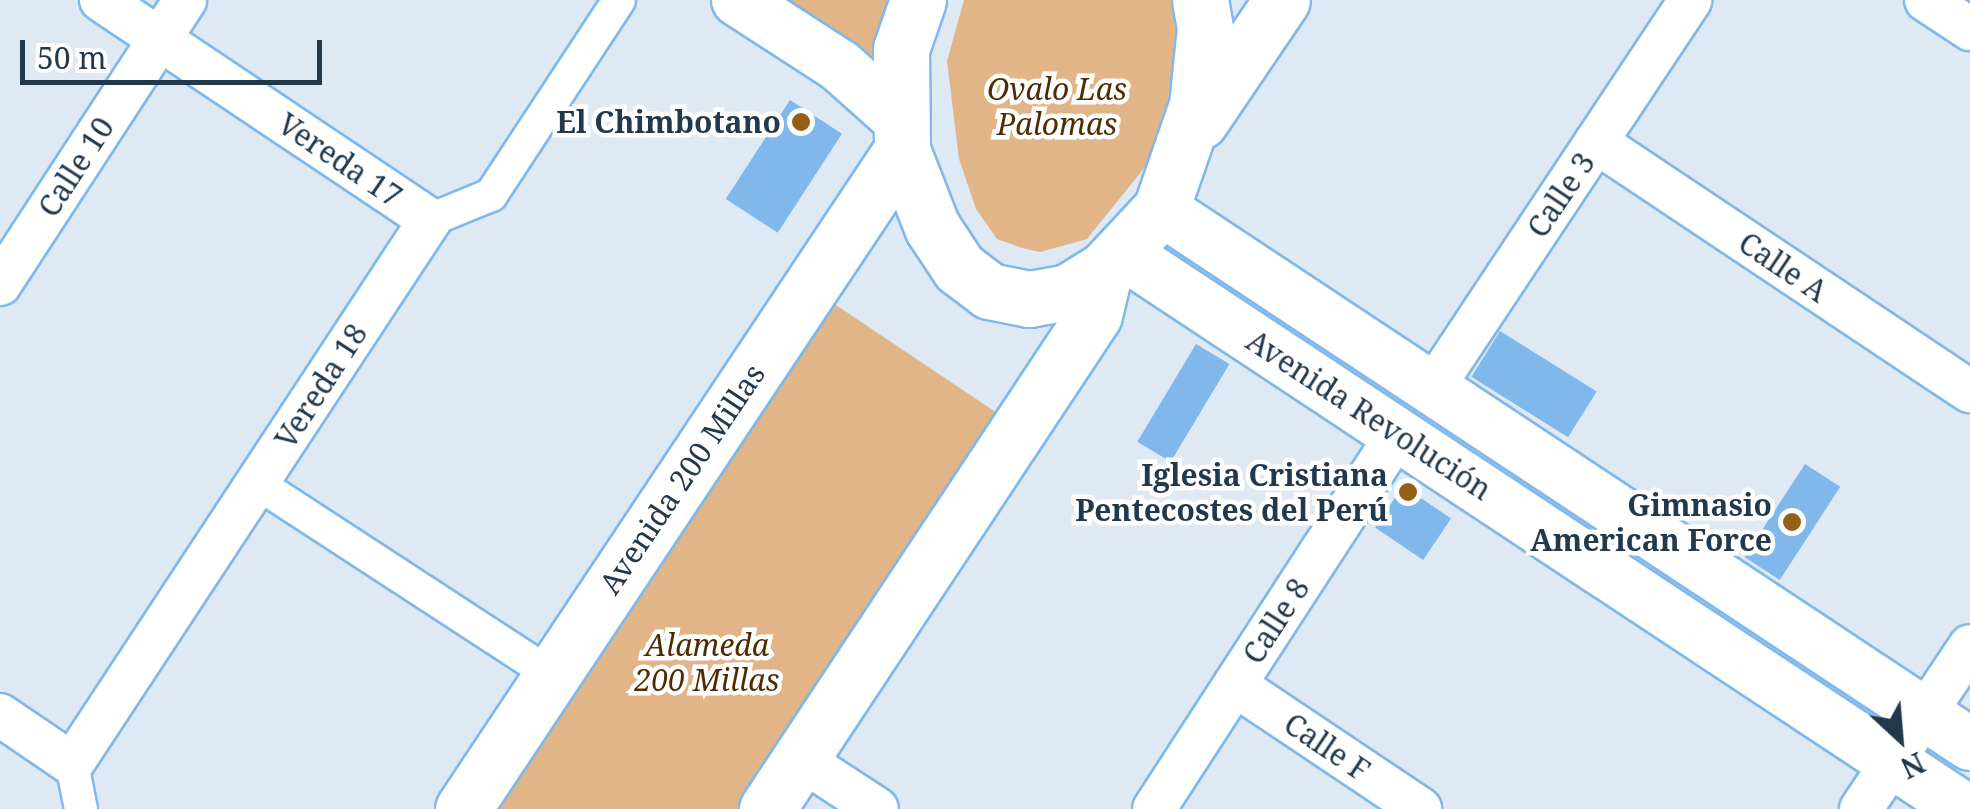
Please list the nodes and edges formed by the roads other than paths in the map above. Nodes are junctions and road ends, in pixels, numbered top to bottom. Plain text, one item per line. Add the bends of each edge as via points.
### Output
1 (101, 0) edge
2 (185, 0) edge
3 (619, 0) edge
4 (738, 0) edge
5 (918, 0) edge
6 (1200, 0) edge
7 (1282, 0) edge
8 (1690, 0) edge
9 (1926, 0) edge
10 (1970, 30) edge
11 (160, 39) junction
12 (899, 133) junction
13 (1596, 142) junction
14 (1184, 144) junction
15 (1161, 209) junction
16 (430, 220) junction
17 (1114, 261) junction
18 (0, 284) edge
19 (1432, 389) junction
20 (1970, 391) edge
21 (1398, 433) junction
22 (257, 483) junction
23 (1970, 646) edge
24 (552, 676) junction
25 (1234, 685) junction
26 (1924, 714) junction
27 (0, 716) edge
28 (1970, 744) edge
29 (799, 758) junction
30 (1892, 762) junction
31 (72, 764) junction
32 (81, 809) edge
33 (462, 809) edge
34 (767, 809) edge
35 (877, 809) edge
36 (1154, 809) edge
37 (1420, 809) edge
38 (1860, 809) edge
39 (1964, 809) edge

1 - 11 street, Vereda 17
2 - 11 street, Calle 10
3 - 16 street via 490,196
4 - 12 street via 840,66
5 - 12 main road via 901,49
6 - 14 main road via 1202,64
7 - 14 main road
8 - 13 street, Calle 3
9 - 10 street
11 - 16 street, Vereda 17
11 - 18 street, Calle 10
12 - 17 main road via 932,227 958,268 989,291 1029,298 1068,292
12 - 24 main road, Avenida 200 Millas
13 - 19 street, Calle 3
13 - 20 street, Calle A
14 - 15 main road
15 - 17 main road
15 - 19 street, Avenida Revolución
16 - 22 street, Vereda 18
17 - 21 street, Avenida Revolución
17 - 29 main road via 1094,316
19 - 26 street, Avenida Revolución
21 - 25 street, Calle 8
21 - 30 street, Avenida Revolución
22 - 24 street
22 - 31 street, Vereda 18
23 - 26 street
24 - 33 main road, Avenida 200 Millas
25 - 36 street, Calle 8
25 - 37 street, Calle F
26 - 28 street, Avenida Revolución
26 - 30 street
27 - 31 street
29 - 34 main road
29 - 35 street
30 - 38 street
30 - 39 street, Avenida Revolución
31 - 32 street

